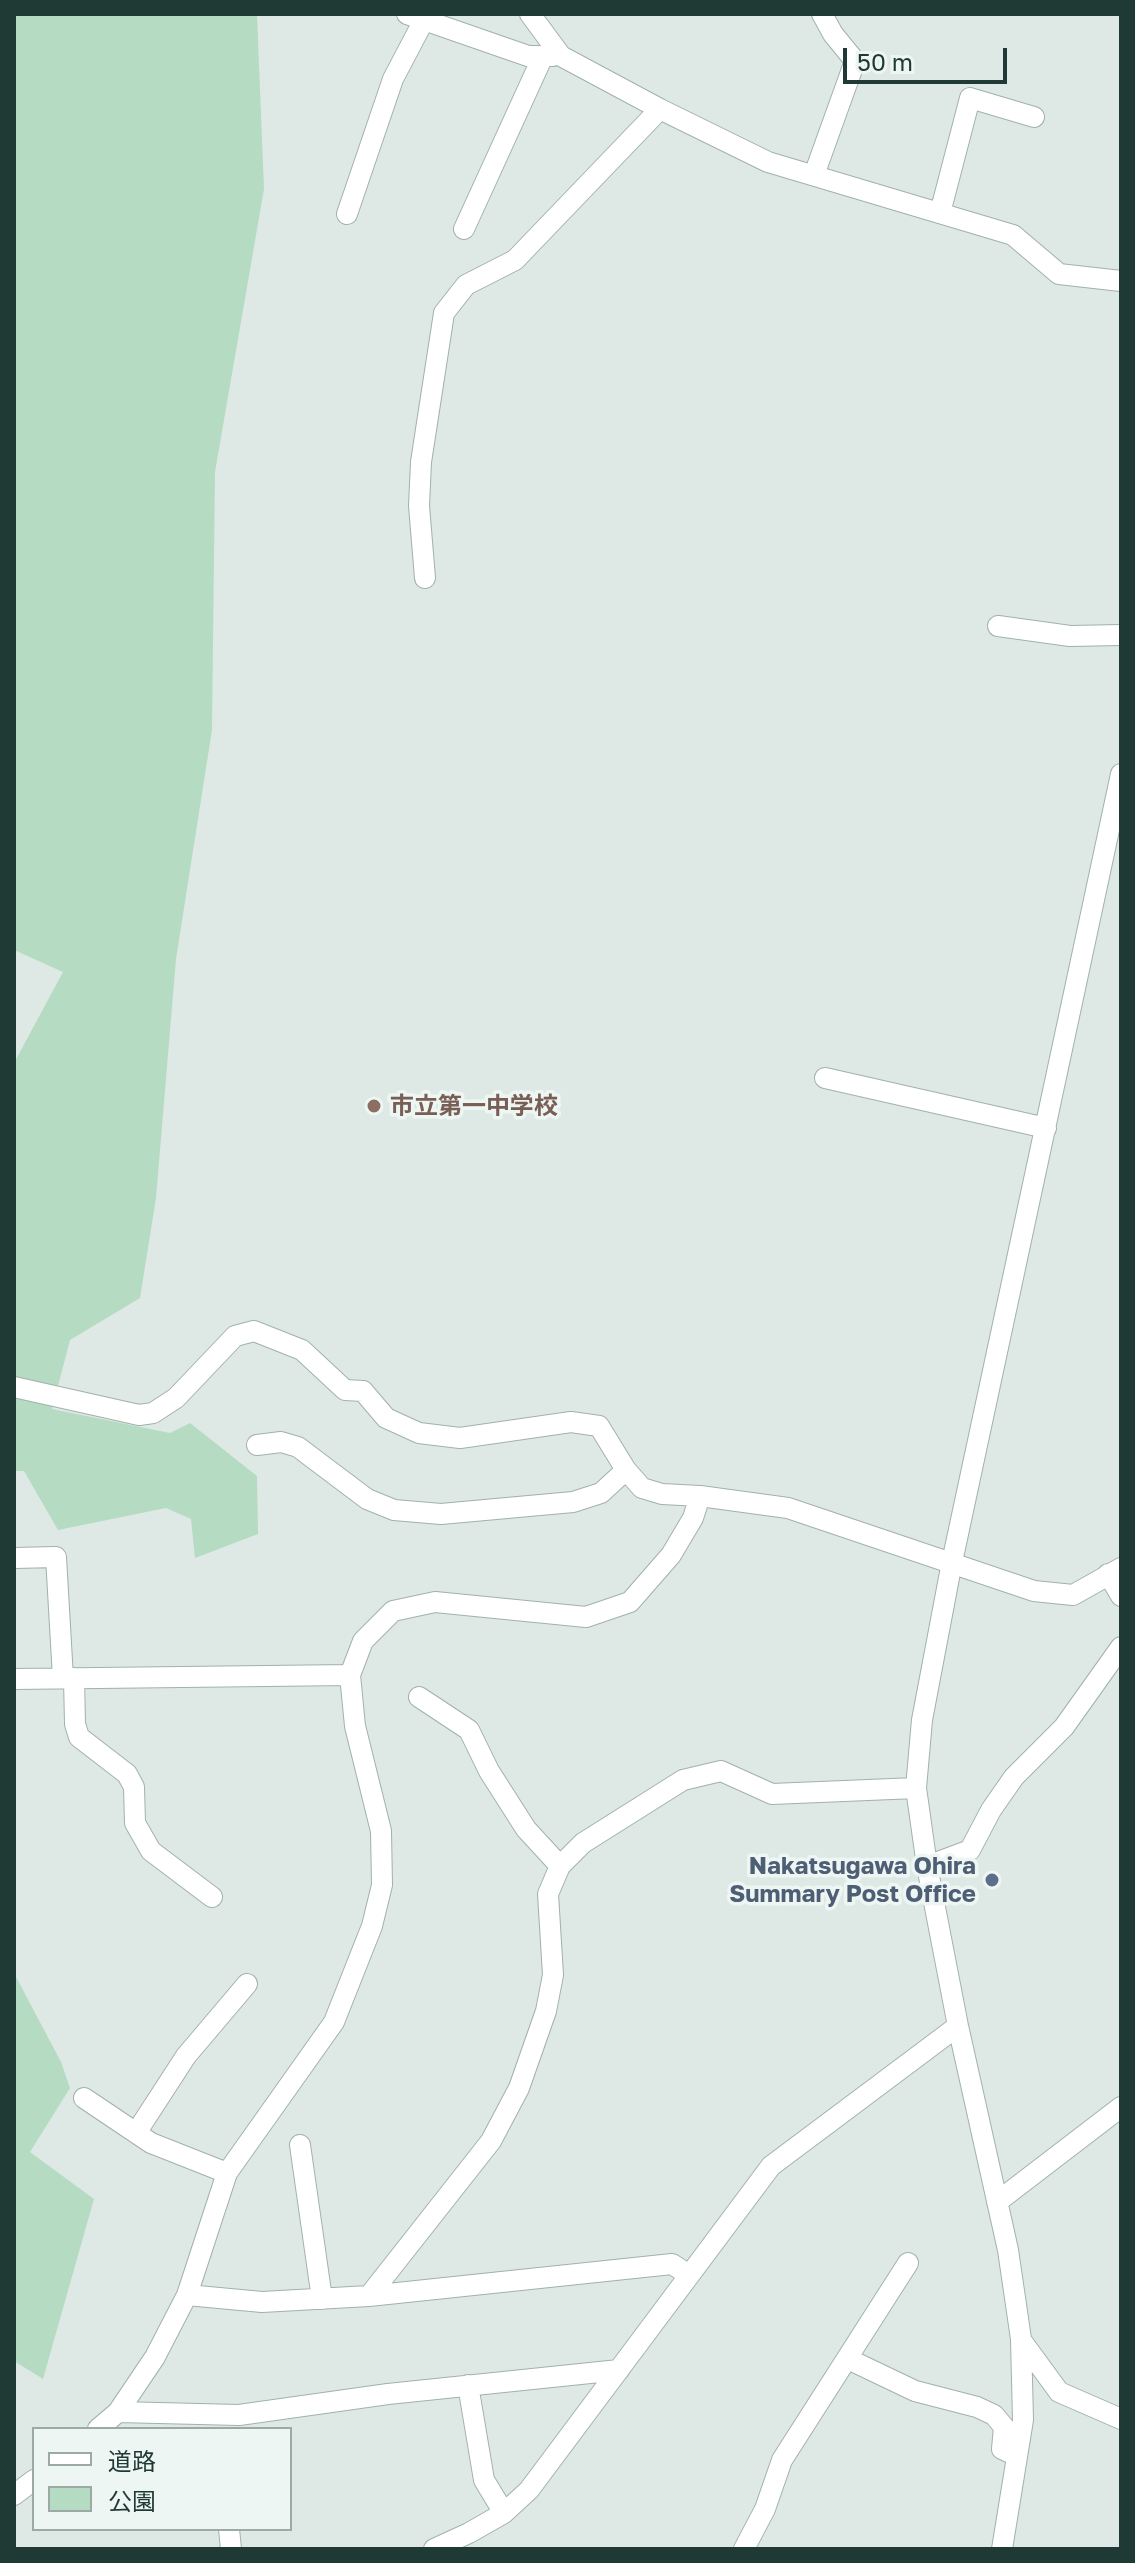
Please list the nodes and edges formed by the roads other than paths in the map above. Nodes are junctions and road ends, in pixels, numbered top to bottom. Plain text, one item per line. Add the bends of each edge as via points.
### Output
1 (530, 14) edge
2 (822, 14) edge
3 (415, 17) edge
4 (552, 56) junction
5 (660, 109) junction
6 (1034, 117) dead end
7 (814, 175) junction
8 (940, 213) junction
9 (347, 214) dead end
10 (464, 229) dead end
11 (1121, 281) edge
12 (425, 578) dead end
13 (998, 626) dead end
14 (1121, 635) edge
15 (1121, 774) edge
16 (825, 1078) dead end
17 (1046, 1128) junction
18 (14, 1387) edge
19 (257, 1445) dead end
20 (626, 1470) junction
21 (700, 1496) junction
22 (14, 1558) edge
23 (952, 1562) junction
24 (1115, 1571) edge
25 (1121, 1596) edge
26 (1121, 1647) edge
27 (350, 1675) junction
28 (69, 1678) junction
29 (14, 1679) edge
30 (419, 1697) dead end
31 (916, 1788) junction
32 (560, 1866) junction
33 (927, 1866) junction
34 (212, 1897) dead end
35 (247, 1984) dead end
36 (958, 2026) junction
37 (84, 2098) dead end
38 (1121, 2107) edge
39 (136, 2133) junction
40 (300, 2145) dead end
41 (227, 2173) junction
42 (997, 2202) junction
43 (908, 2263) dead end
44 (689, 2275) junction
45 (187, 2295) junction
46 (369, 2296) junction
47 (322, 2299) junction
48 (1021, 2339) junction
49 (848, 2359) junction
50 (619, 2370) junction
51 (468, 2385) junction
52 (118, 2412) junction
53 (1121, 2419) edge
54 (100, 2427) edge
55 (1017, 2456) junction
56 (504, 2513) junction
57 (434, 2549) edge
58 (744, 2549) edge
59 (1002, 2549) edge

1 - 4 street
2 - 7 street via 855,61
3 - 4 street via 528,56
3 - 9 street
4 - 5 street
4 - 10 street
5 - 7 street via 768,162
5 - 12 street via 515,260 466,285 444,313 421,462
6 - 8 street via 970,98
7 - 8 street
8 - 11 street via 1013,235 1059,274
13 - 14 street via 1070,636
15 - 17 street
16 - 17 street
17 - 23 street
18 - 20 street via 139,1415 153,1413 176,1398 235,1336 254,1331 313,1357 345,1390 363,1391 400,1427 460,1438 571,1422 599,1426
19 - 20 street via 281,1442 298,1447 367,1499 394,1510 441,1514 573,1502 601,1493
20 - 21 street via 642,1488
21 - 23 street via 788,1508
21 - 27 street via 671,1555 630,1602 586,1617 435,1602 393,1611 363,1641
22 - 28 street via 56,1557
23 - 24 street via 1034,1591 1073,1595
23 - 31 street via 922,1720
24 - 25 street
26 - 33 street via 1064,1727 1014,1777 970,1850
27 - 28 street
27 - 41 street via 355,1726 381,1831 382,1885 372,1926 334,2022
28 - 29 street
28 - 34 street via 79,1737 127,1774 134,1787 135,1823 151,1851
30 - 32 street via 469,1730 526,1829
31 - 32 street via 772,1794 721,1771 683,1780 583,1843
31 - 33 street
32 - 46 street via 548,1894 553,1975 519,2088 491,2141
33 - 36 street
35 - 39 street via 186,2056
36 - 42 street
36 - 44 street via 771,2166
37 - 39 street
38 - 42 street
39 - 41 street
40 - 47 street
41 - 45 street
42 - 48 street
43 - 49 street
44 - 46 street via 672,2264
44 - 50 street
45 - 47 street via 262,2302
45 - 52 street
46 - 47 street
48 - 53 street via 1059,2392
48 - 55 street via 1023,2420
49 - 55 street via 915,2391 994,2415 1004,2427 1002,2449
49 - 58 street via 782,2460
50 - 51 street
50 - 56 street via 529,2490
51 - 52 street via 239,2415
51 - 56 street via 484,2480
52 - 54 street
55 - 59 street
56 - 57 street

